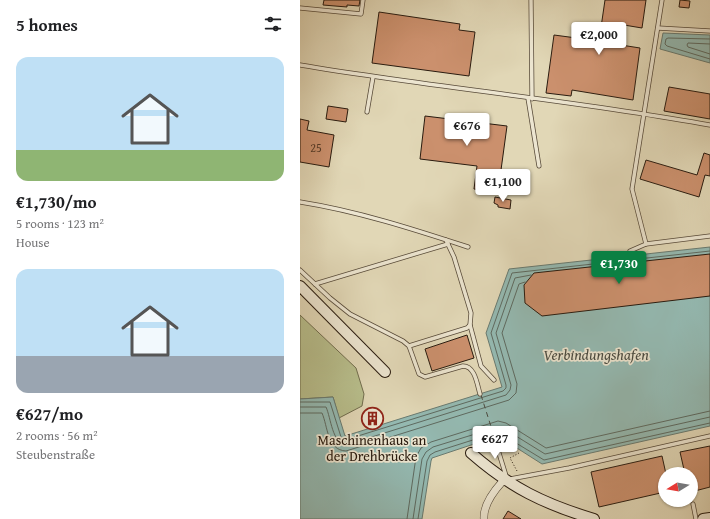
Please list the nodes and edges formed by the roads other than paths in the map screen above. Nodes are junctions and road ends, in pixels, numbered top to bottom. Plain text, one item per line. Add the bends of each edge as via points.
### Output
1 (363, 0) edge
2 (531, 0) edge
3 (662, 0) edge
4 (300, 8) edge
5 (658, 28) junction
6 (710, 31) edge
7 (300, 65) edge
8 (373, 77) junction
9 (530, 98) junction
10 (367, 112) dead end
11 (644, 113) junction
12 (710, 125) edge
13 (539, 166) dead end
14 (300, 202) edge
15 (710, 236) edge
16 (446, 240) junction
17 (448, 244) junction
18 (646, 244) junction
19 (468, 247) dead end
20 (630, 251) dead end
21 (300, 270) edge
22 (315, 284) junction
23 (300, 286) edge
24 (470, 325) junction
25 (409, 346) junction
26 (385, 372) dead end
27 (494, 380) dead end
28 (480, 394) dead end
29 (710, 436) edge
30 (494, 437) dead end
31 (471, 453) dead end
32 (507, 481) junction
33 (694, 507) edge
34 (710, 518) edge
35 (484, 519) edge
36 (594, 519) edge
37 (696, 519) edge
38 (703, 519) edge

1 - 4 lane via 361,14
2 - 9 lane
3 - 5 lane
5 - 6 lane
5 - 11 lane
7 - 8 lane
8 - 9 lane
8 - 10 lane
9 - 11 lane
9 - 13 lane
11 - 12 lane
11 - 18 lane via 632,189
14 - 16 lane via 408,227
15 - 18 lane
16 - 17 lane
16 - 19 lane
17 - 22 lane
17 - 24 lane via 471,313
18 - 20 lane
21 - 22 lane
22 - 25 lane via 350,314
23 - 26 street
24 - 25 lane
24 - 27 lane via 481,366
25 - 28 lane via 421,376 467,366 473,372
29 - 32 lane
30 - 32 lane
31 - 32 street
32 - 35 street via 502,482 488,502 484,510
32 - 36 street via 528,494
33 - 37 lane
34 - 38 street

